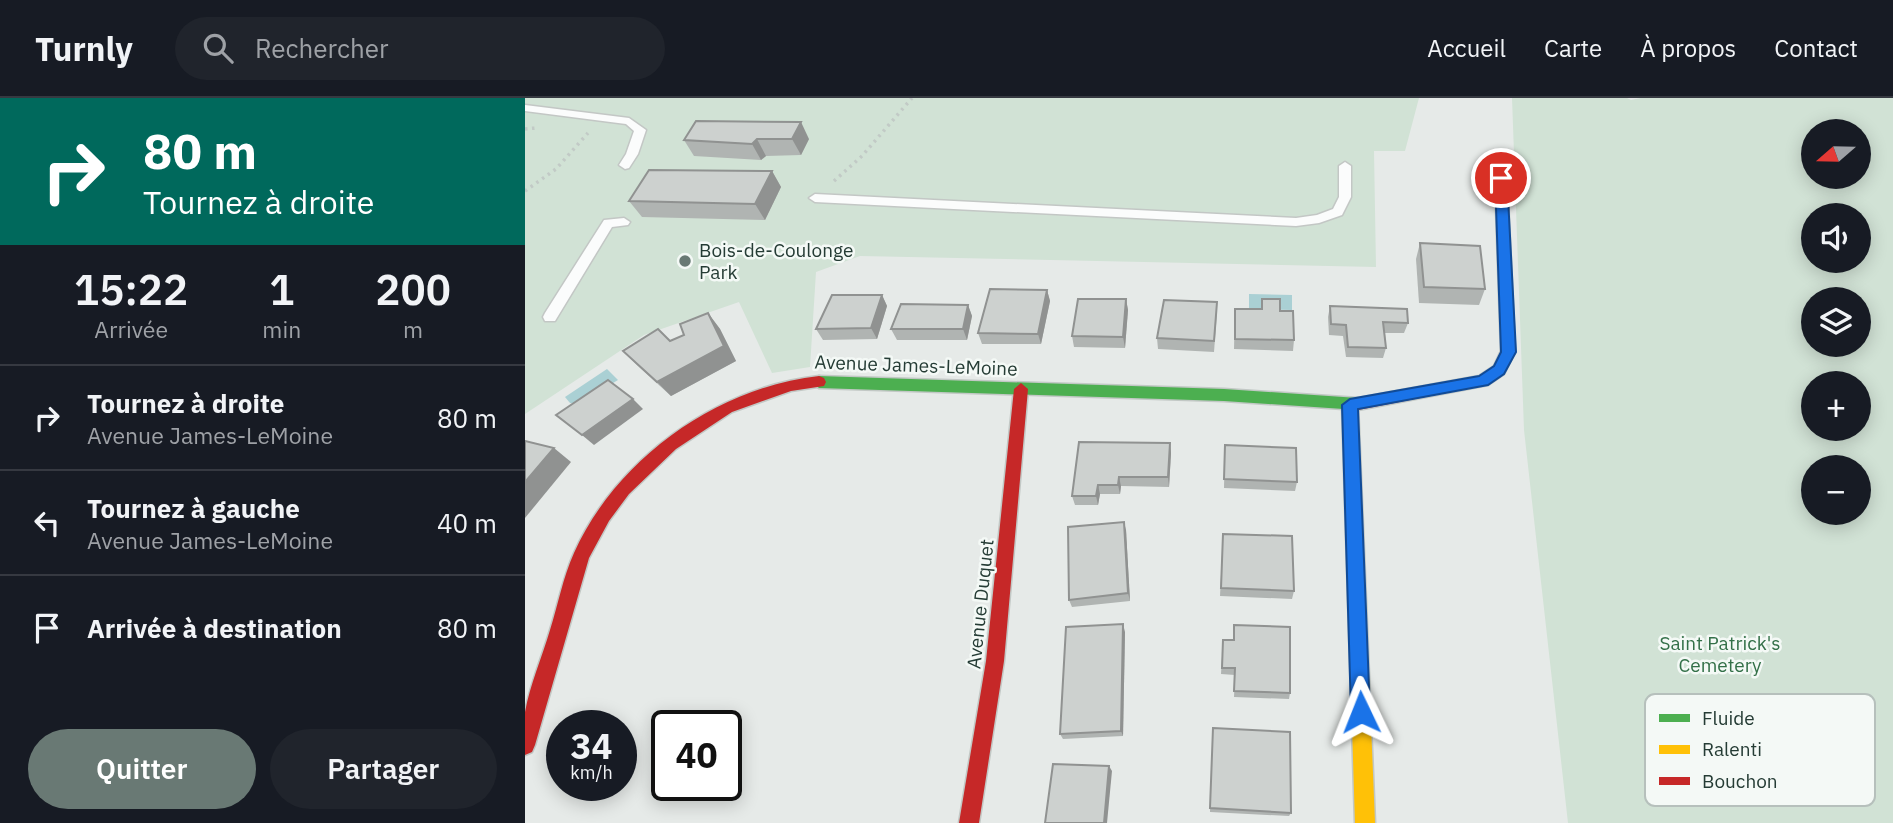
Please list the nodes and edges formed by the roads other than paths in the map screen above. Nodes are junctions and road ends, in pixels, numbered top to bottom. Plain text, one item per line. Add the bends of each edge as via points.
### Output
1 (525, 108) edge
2 (625, 165) dead end
3 (1345, 166) dead end
4 (1501, 178) dead end
5 (815, 198) road end
6 (624, 222) dead end
7 (550, 317) dead end
8 (1021, 389) junction
9 (1350, 405) junction
10 (525, 745) edge
11 (969, 823) edge
12 (1364, 823) edge

1 - 2 lane via 629,121 640,130
3 - 5 lane via 1345,197 1338,212 1296,222
4 - 9 street, Avenue James-LeMoine via 1508,352 1499,370 1483,381
6 - 7 lane via 608,222
8 - 9 street, Avenue James-LeMoine via 1224,395
8 - 10 street, Avenue James-LeMoine via 838,381 792,384 734,404 680,435 646,462 610,506 585,548
8 - 11 street, Avenue Duquet via 985,746
9 - 12 street

